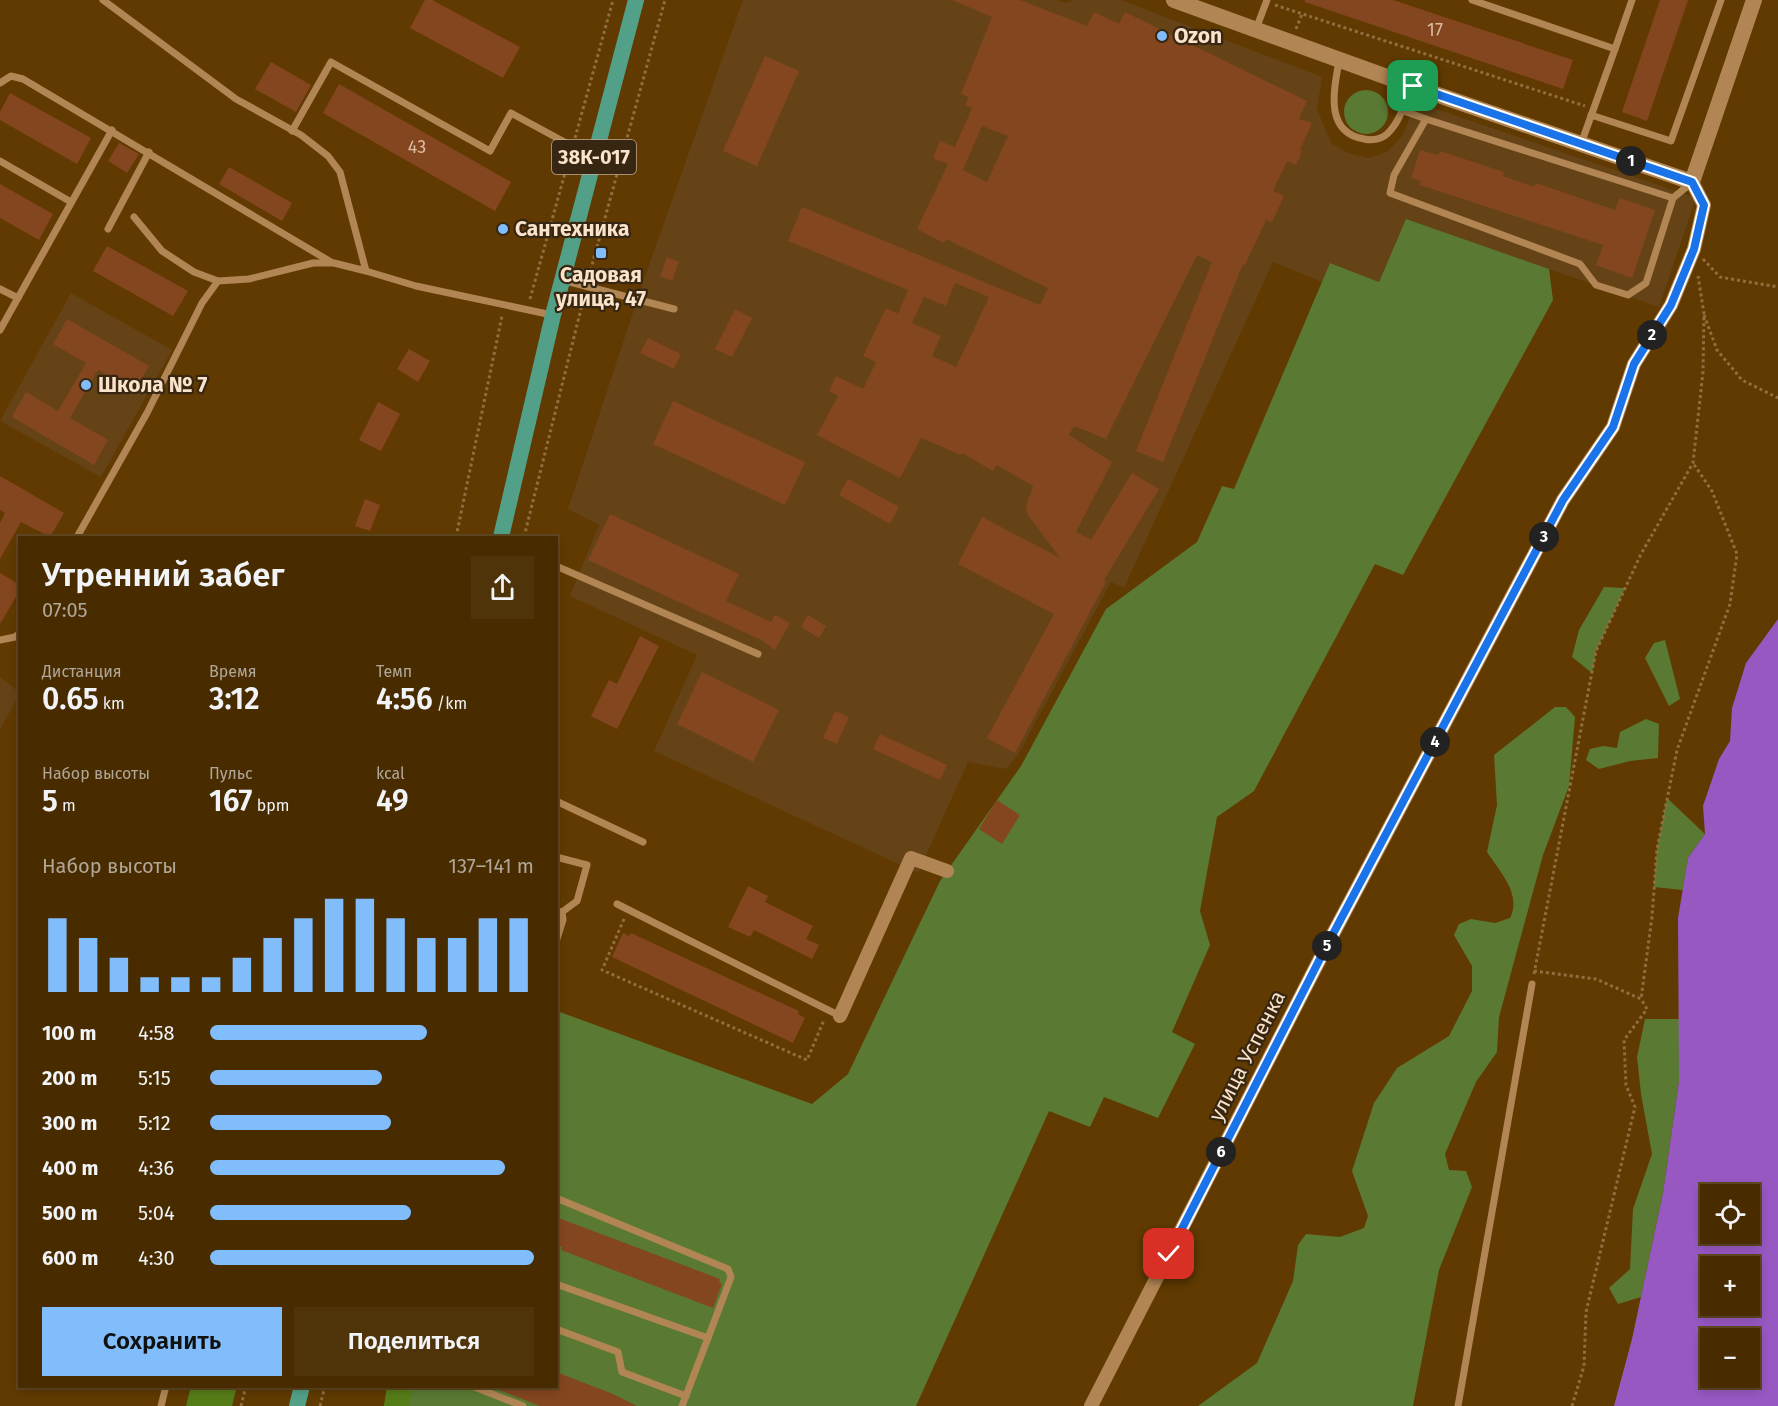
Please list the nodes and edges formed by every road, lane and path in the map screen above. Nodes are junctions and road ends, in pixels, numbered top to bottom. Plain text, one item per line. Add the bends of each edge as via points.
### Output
1 (103, 0) edge
2 (636, 0) edge
3 (665, 0) edge
4 (1173, 0) edge
5 (1472, 0) edge
6 (1632, 0) edge
7 (1721, 0) edge
8 (1754, 0) edge
9 (1267, 1) edge
10 (1256, 29) junction
11 (1615, 49) junction
12 (1340, 59) junction
13 (0, 83) edge
14 (1413, 86) junction
15 (1401, 110) junction
16 (1593, 112) junction
17 (1426, 119) junction
18 (112, 130) junction
19 (292, 131) junction
20 (1581, 144) junction
21 (149, 152) junction
22 (594, 158) junction
23 (0, 161) edge
24 (1692, 182) junction
25 (1673, 198) junction
26 (71, 202) junction
27 (134, 217) dead end
28 (108, 229) dead end
29 (1694, 249) junction
30 (333, 263) junction
31 (366, 271) junction
32 (218, 280) junction
33 (562, 280) junction
34 (586, 286) junction
35 (1778, 287) edge
36 (0, 289) edge
37 (18, 298) junction
38 (504, 305) junction
39 (674, 309) dead end
40 (1704, 314) junction
41 (553, 315) junction
42 (0, 330) edge
43 (1778, 398) edge
44 (1693, 463) junction
45 (78, 536) edge
46 (456, 536) edge
47 (501, 536) edge
48 (524, 536) edge
49 (558, 567) edge
50 (18, 635) edge
51 (0, 639) edge
52 (758, 654) dead end
53 (558, 802) edge
54 (643, 842) dead end
55 (558, 858) edge
56 (947, 871) dead end
57 (617, 904) dead end
58 (559, 912) edge
59 (618, 917) dead end
60 (558, 936) edge
61 (1534, 971) junction
62 (1532, 984) joint
63 (1641, 999) junction
64 (814, 1015) dead end
65 (840, 1016) joint
66 (558, 1199) edge
67 (558, 1285) edge
68 (558, 1330) edge
69 (708, 1338) junction
70 (166, 1388) edge
71 (246, 1388) edge
72 (302, 1388) edge
73 (324, 1388) edge
74 (476, 1388) edge
75 (686, 1396) junction
76 (161, 1406) edge
77 (241, 1406) edge
78 (297, 1406) edge
79 (320, 1406) edge
80 (522, 1406) edge
81 (682, 1406) edge
82 (1091, 1406) edge
83 (1458, 1406) edge
84 (1572, 1406) edge

1 - 19 lane via 236,99
2 - 22 main road, 38К-017
3 - 34 path
4 - 10 main road
5 - 11 lane
6 - 11 lane
7 - 16 lane via 1671,141
8 - 24 main road
9 - 10 lane
9 - 16 path
10 - 12 main road
11 - 16 lane
12 - 14 main road
12 - 15 lane via 1333,105 1337,121 1346,132 1358,138 1381,138 1393,129
13 - 18 lane via 11,76 22,79
14 - 15 lane
14 - 20 main road
15 - 17 lane
16 - 20 lane
17 - 25 lane
17 - 25 lane via 1394,175 1390,193 1580,264 1596,285 1628,295 1646,283
18 - 21 lane
18 - 26 lane
19 - 22 lane via 331,62 490,151 511,113
19 - 31 lane via 328,156 340,172
20 - 24 main road
21 - 28 lane
21 - 30 lane
22 - 33 main road, 38К-017
23 - 26 lane
24 - 25 lane
24 - 29 street, улица Успенка via 1704,205
26 - 37 lane
27 - 32 lane via 162,251 194,272
29 - 35 path via 1720,277
29 - 40 path
29 - 82 street, улица Успенка via 1671,305 1634,364 1613,427 1563,500 1325,949
30 - 31 lane
30 - 32 lane via 314,263 249,279
31 - 38 lane
32 - 45 lane
33 - 34 lane
33 - 41 main road, 38К-017
34 - 39 lane
34 - 48 path
36 - 37 lane
37 - 42 lane
38 - 41 lane
38 - 46 path
40 - 43 path via 1717,350 1742,380
40 - 44 path via 1704,372
41 - 47 main road, 38К-017
44 - 61 path via 1641,554 1596,651
44 - 63 path via 1712,491 1737,554 1730,604 1677,750 1657,849
49 - 52 lane
50 - 51 lane
53 - 54 lane
55 - 58 lane via 587,865 577,901
56 - 65 street via 911,858
57 - 65 lane
58 - 60 lane via 563,921
59 - 64 path via 624,919 602,970 807,1060 825,1021
61 - 62 path
61 - 63 path via 1596,979
62 - 83 lane
63 - 84 path via 1647,1009 1624,1040 1626,1085 1635,1107 1586,1312 1584,1366
66 - 69 lane via 728,1269 731,1276
67 - 69 lane
68 - 75 lane via 618,1352 622,1372
69 - 75 lane
70 - 76 lane
71 - 77 path
72 - 78 main road
73 - 79 path
74 - 80 lane
75 - 81 lane

